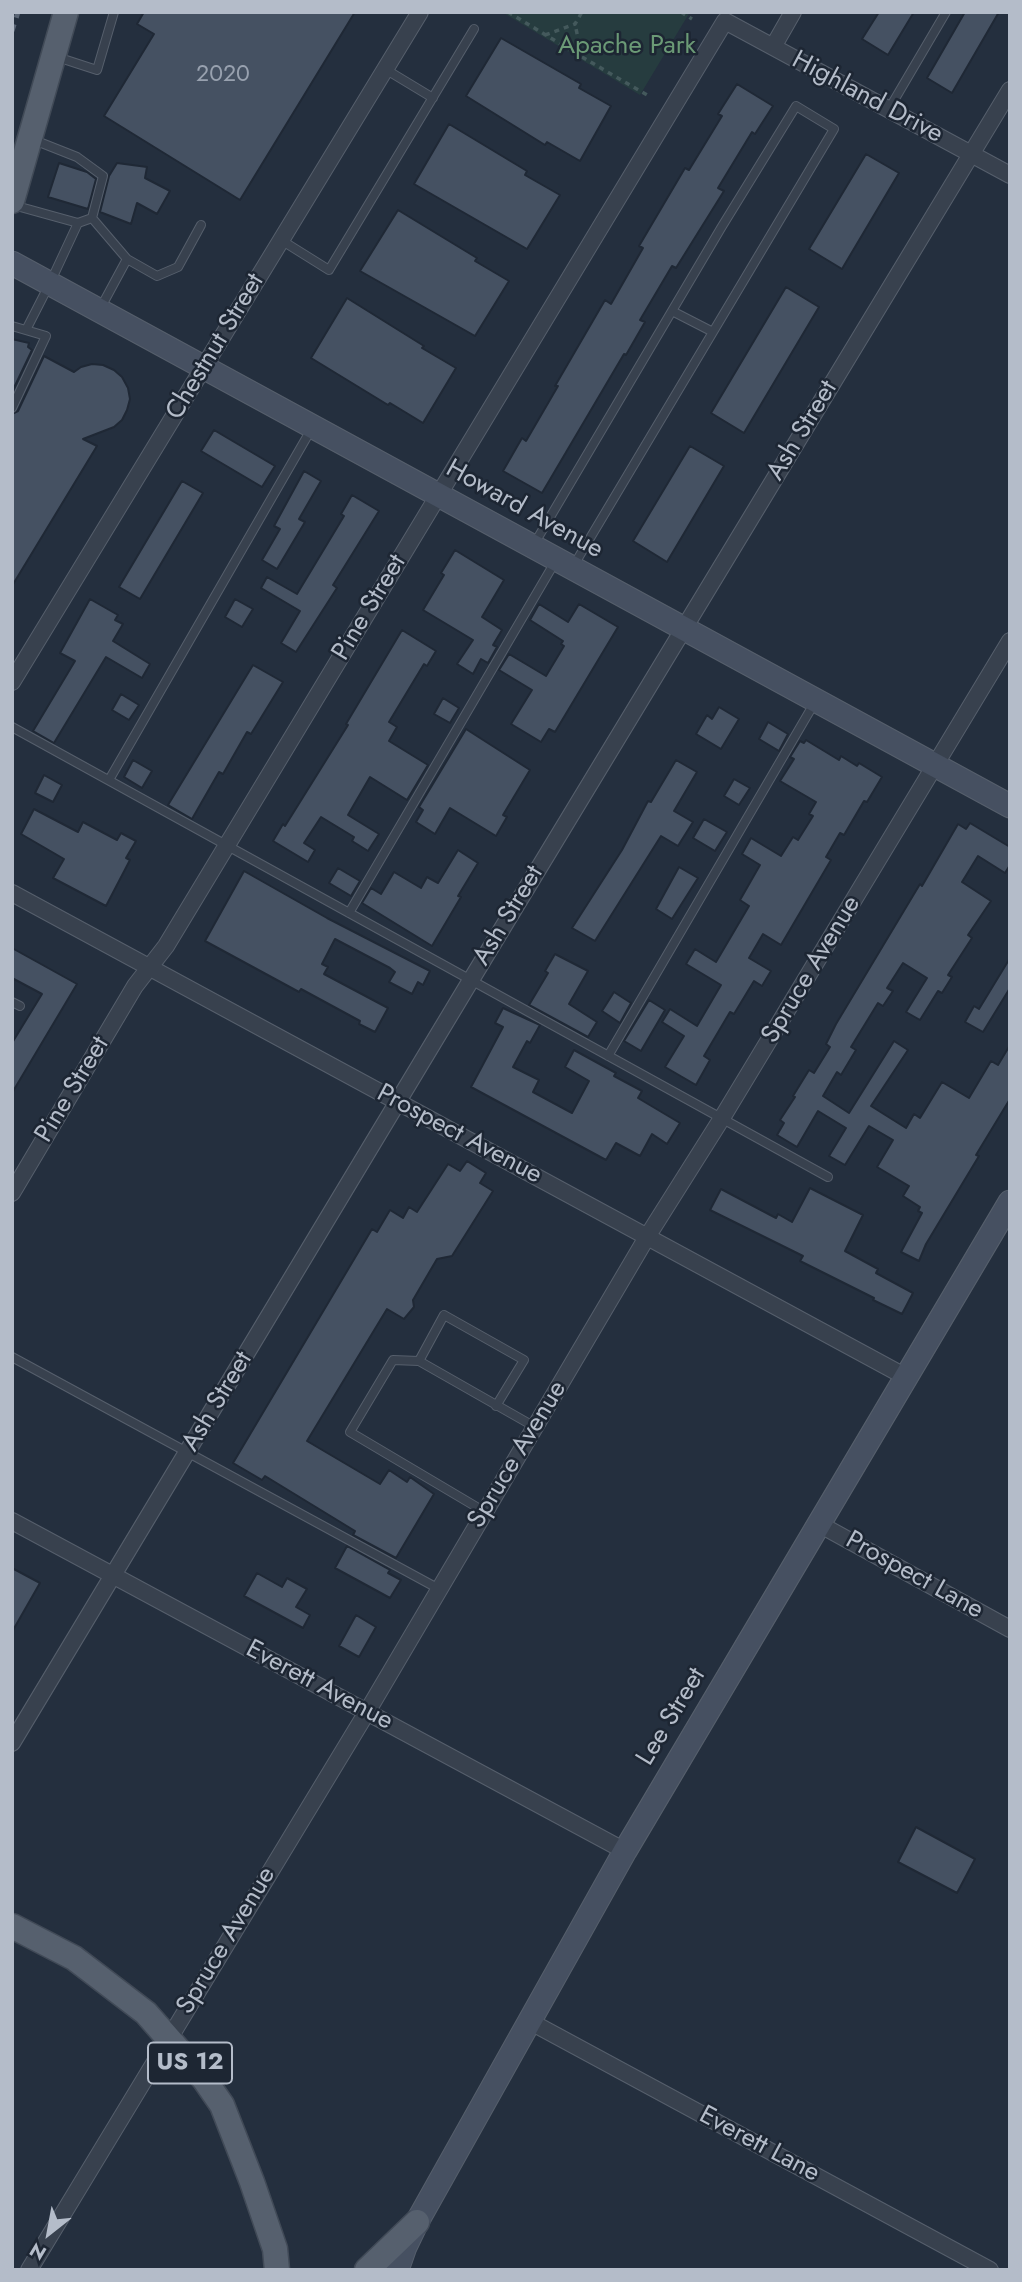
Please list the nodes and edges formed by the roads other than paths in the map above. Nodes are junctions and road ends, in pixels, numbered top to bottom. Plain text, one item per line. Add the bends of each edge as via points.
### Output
1 (66, 12) edge
2 (114, 12) edge
3 (420, 12) edge
4 (793, 12) edge
5 (946, 12) edge
6 (725, 21) joint
7 (474, 29) dead end
8 (773, 47) junction
9 (54, 56) junction
10 (385, 69) junction
11 (1010, 90) edge
12 (433, 98) junction
13 (889, 109) junction
14 (30, 139) junction
15 (971, 154) junction
16 (1010, 175) edge
17 (12, 203) edge
18 (92, 218) junction
19 (78, 223) junction
20 (201, 225) dead end
21 (281, 240) junction
22 (127, 259) junction
23 (12, 263) edge
24 (50, 283) junction
25 (99, 310) junction
26 (672, 310) junction
27 (12, 326) edge
28 (26, 330) junction
29 (713, 332) junction
30 (204, 367) junction
31 (12, 408) edge
32 (313, 426) junction
33 (438, 495) junction
34 (533, 546) junction
35 (564, 563) junction
36 (683, 628) junction
37 (1010, 641) edge
38 (12, 682) edge
39 (816, 701) junction
40 (12, 727) edge
41 (936, 765) junction
42 (109, 780) junction
43 (1010, 806) edge
44 (227, 845) junction
45 (12, 893) edge
46 (349, 913) junction
47 (149, 968) junction
48 (471, 980) junction
49 (608, 1056) junction
50 (397, 1102) junction
51 (722, 1118) junction
52 (828, 1177) dead end
53 (12, 1193) edge
54 (1010, 1202) edge
55 (647, 1237) junction
56 (12, 1357) edge
57 (419, 1361) junction
58 (906, 1377) junction
59 (496, 1406) junction
60 (535, 1427) junction
61 (188, 1451) junction
62 (485, 1512) junction
63 (12, 1521) edge
64 (819, 1524) junction
65 (114, 1575) junction
66 (439, 1589) junction
67 (1010, 1629) edge
68 (367, 1712) junction
69 (12, 1743) edge
70 (625, 1851) junction
71 (12, 1926) edge
72 (528, 2021) junction
73 (168, 2038) junction
74 (417, 2222) junction
75 (29, 2270) edge
76 (277, 2270) edge
77 (367, 2270) edge
78 (397, 2270) edge
79 (990, 2270) edge

1 - 9 main road
2 - 9 lane via 97,70
3 - 10 street, Chestnut Street
4 - 8 street
5 - 13 lane
6 - 8 street, Highland Drive
6 - 33 street, Pine Street
7 - 12 lane
8 - 13 street, Highland Drive
9 - 14 main road
10 - 12 lane
10 - 21 street, Chestnut Street
11 - 15 street, Ash Street
12 - 21 lane via 329,270
13 - 15 street, Highland Drive
14 - 17 main road
14 - 18 lane via 77,157 103,176
15 - 16 street, Highland Drive
15 - 36 street, Ash Street
17 - 19 lane
18 - 19 lane
18 - 22 lane
19 - 24 lane
20 - 22 lane via 178,267 157,276
21 - 30 street, Chestnut Street
22 - 25 lane
23 - 24 main road, Howard Avenue
24 - 25 main road, Howard Avenue
24 - 28 lane
25 - 30 main road, Howard Avenue
26 - 29 lane
26 - 29 lane via 796,106 834,129
26 - 34 lane
27 - 28 lane
28 - 31 lane via 46,337
29 - 35 lane
30 - 32 main road, Howard Avenue
30 - 38 street, Chestnut Street
32 - 33 main road, Howard Avenue
32 - 42 lane
33 - 34 main road, Howard Avenue
33 - 44 street, Pine Street
34 - 35 main road, Howard Avenue
35 - 36 main road, Howard Avenue
35 - 46 lane
36 - 39 main road, Howard Avenue
36 - 48 street, Ash Street
37 - 41 street, Spruce Avenue
39 - 41 main road, Howard Avenue
39 - 49 lane
40 - 42 lane
41 - 43 main road, Howard Avenue
41 - 51 street, Spruce Avenue
42 - 44 lane
44 - 46 lane
44 - 47 street, Pine Street
45 - 47 street, Prospect Avenue
46 - 48 lane
47 - 50 street, Prospect Avenue
47 - 53 street, Pine Street
48 - 49 lane
48 - 50 street, Ash Street
49 - 51 lane
50 - 55 street, Prospect Avenue
50 - 61 street, Ash Street
51 - 52 lane
51 - 55 street, Spruce Avenue
54 - 58 main road, Lee Street
55 - 58 street, Prospect Avenue
55 - 60 street, Spruce Avenue
56 - 61 lane
57 - 59 lane
57 - 59 lane via 444,1315 524,1360
57 - 62 lane via 393,1360 350,1432
58 - 64 main road, Lee Street
59 - 60 lane
60 - 62 street, Spruce Avenue
61 - 65 street, Ash Street
61 - 66 lane
62 - 66 street, Spruce Avenue
63 - 65 street, Everett Avenue
64 - 67 street, Prospect Lane
64 - 70 main road, Lee Street
65 - 68 street, Everett Avenue
65 - 69 street, Ash Street
66 - 68 street, Spruce Avenue
68 - 70 street, Everett Avenue
68 - 73 street, Spruce Avenue
70 - 72 main road, Lee Street
71 - 73 main road, US 12 via 74,1958 146,2013
72 - 74 main road, Lee Street
72 - 79 street, Everett Lane
73 - 75 street, Spruce Avenue
73 - 76 main road, US 12 via 222,2105 275,2249
74 - 77 main road
74 - 78 main road, Lee Street

